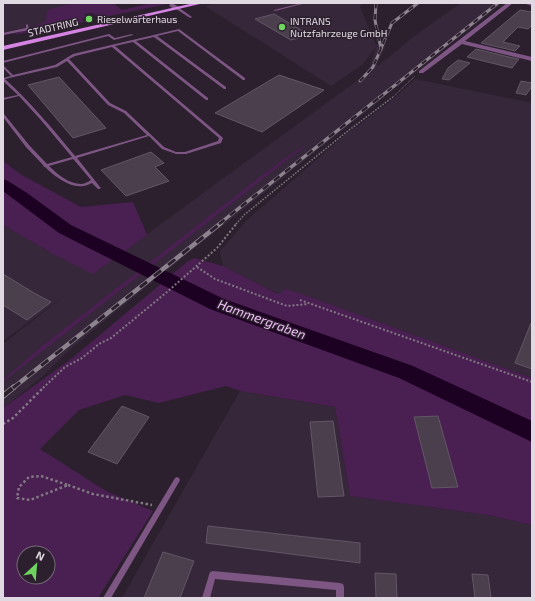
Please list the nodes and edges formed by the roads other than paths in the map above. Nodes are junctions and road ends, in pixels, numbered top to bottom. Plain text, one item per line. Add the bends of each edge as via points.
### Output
1 (201, 3) edge
2 (305, 3) edge
3 (510, 3) edge
4 (528, 3) edge
5 (532, 4) edge
6 (176, 5) edge
7 (275, 10) dead end
8 (191, 17) dead end
9 (26, 25) dead end
10 (3, 34) edge
11 (132, 35) dead end
12 (155, 36) junction
13 (134, 41) junction
14 (3, 42) edge
15 (460, 42) junction
16 (113, 46) junction
17 (3, 48) edge
18 (67, 59) junction
19 (532, 59) edge
20 (3, 62) edge
21 (3, 66) edge
22 (421, 72) road end
23 (13, 77) junction
24 (3, 79) edge
25 (244, 79) dead end
26 (225, 88) dead end
27 (20, 95) junction
28 (3, 99) edge
29 (207, 99) dead end
30 (3, 115) edge
31 (149, 135) junction
32 (74, 157) junction
33 (45, 166) junction
34 (93, 181) junction
35 (99, 188) dead end
36 (177, 480) dead end
37 (107, 598) edge
38 (206, 598) edge
39 (340, 598) edge

1 - 6 main road, STADTRING
2 - 7 lane
3 - 15 street
4 - 5 street
6 - 8 lane
6 - 14 main road, STADTRING
6 - 17 main road, STADTRING
9 - 10 lane via 28,28
11 - 20 lane via 114,39 109,35
12 - 13 lane
12 - 25 lane via 179,30
12 - 26 lane
13 - 16 lane
13 - 29 lane
15 - 19 street
15 - 22 street
16 - 18 lane
16 - 31 lane via 221,138 220,142 186,153 176,153 163,148
18 - 23 lane via 56,66
18 - 31 lane via 109,104 125,112
21 - 23 lane
23 - 24 lane
24 - 27 lane
27 - 28 lane
27 - 32 lane
30 - 33 lane
31 - 32 lane
32 - 33 lane
32 - 34 lane
33 - 34 lane via 66,181 81,185
34 - 35 lane
36 - 37 lane
38 - 39 lane via 213,575 340,587

